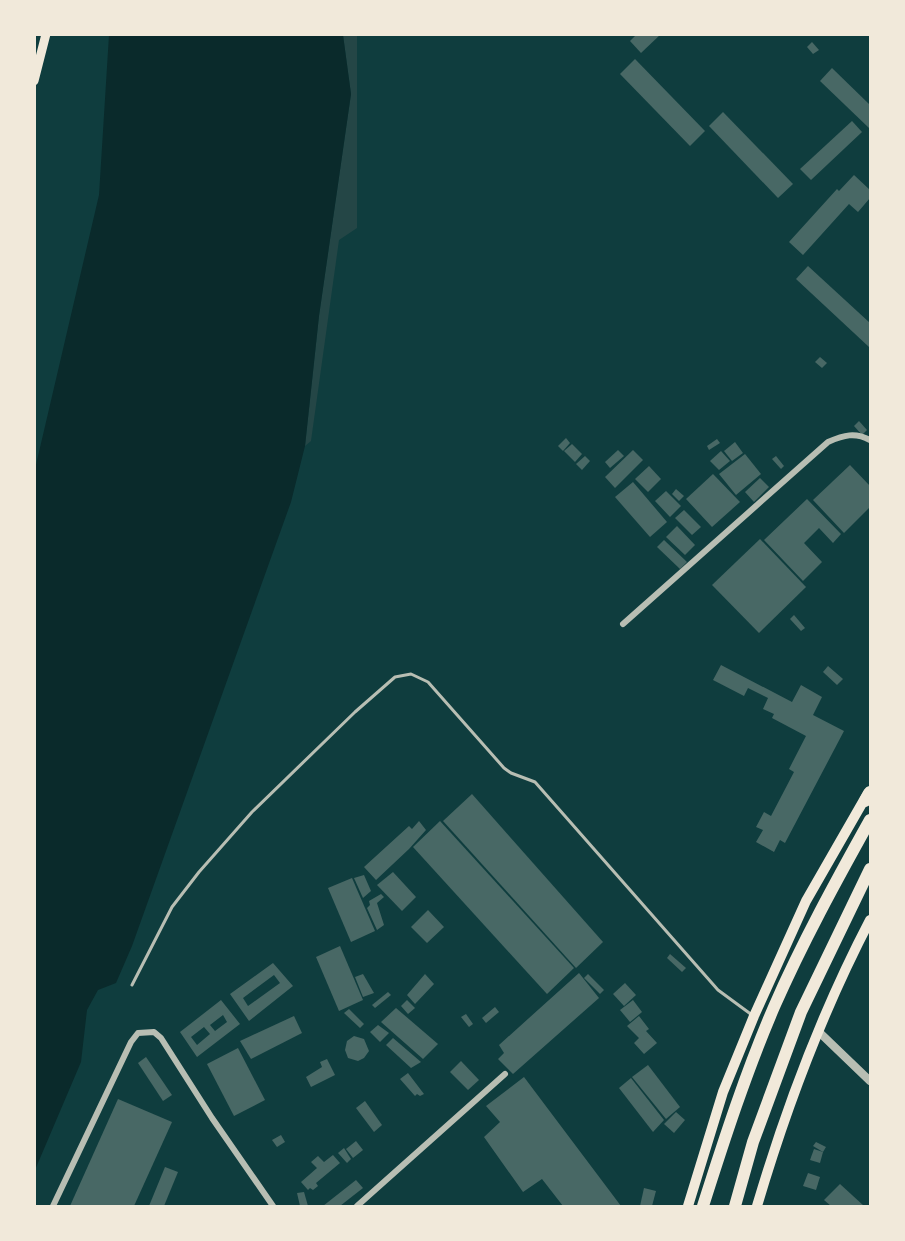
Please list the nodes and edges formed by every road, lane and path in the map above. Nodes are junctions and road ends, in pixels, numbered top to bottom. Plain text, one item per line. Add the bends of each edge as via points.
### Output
1 (46, 34) edge
2 (34, 81) edge
3 (870, 440) edge
4 (623, 624) dead end
5 (868, 793) edge
6 (870, 820) edge
7 (870, 869) edge
8 (870, 920) edge
9 (132, 985) dead end
10 (754, 1016) junction
11 (819, 1032) junction
12 (505, 1074) dead end
13 (870, 1081) edge
14 (52, 1206) edge
15 (273, 1206) edge
16 (357, 1206) edge
17 (688, 1206) edge
18 (704, 1206) edge
19 (735, 1206) edge
20 (757, 1206) edge

1 - 2 main road
3 - 4 street via 844,435 828,442
5 - 10 main road via 806,901
6 - 18 highway via 773,1008
7 - 19 highway via 801,1012 753,1142
8 - 11 main road
9 - 10 lane via 172,907 252,812 394,677 411,674 428,682 504,768 535,782 718,990
10 - 17 main road via 723,1092
11 - 13 street
11 - 20 main road
12 - 16 street
14 - 15 street via 131,1042 138,1033 154,1032

